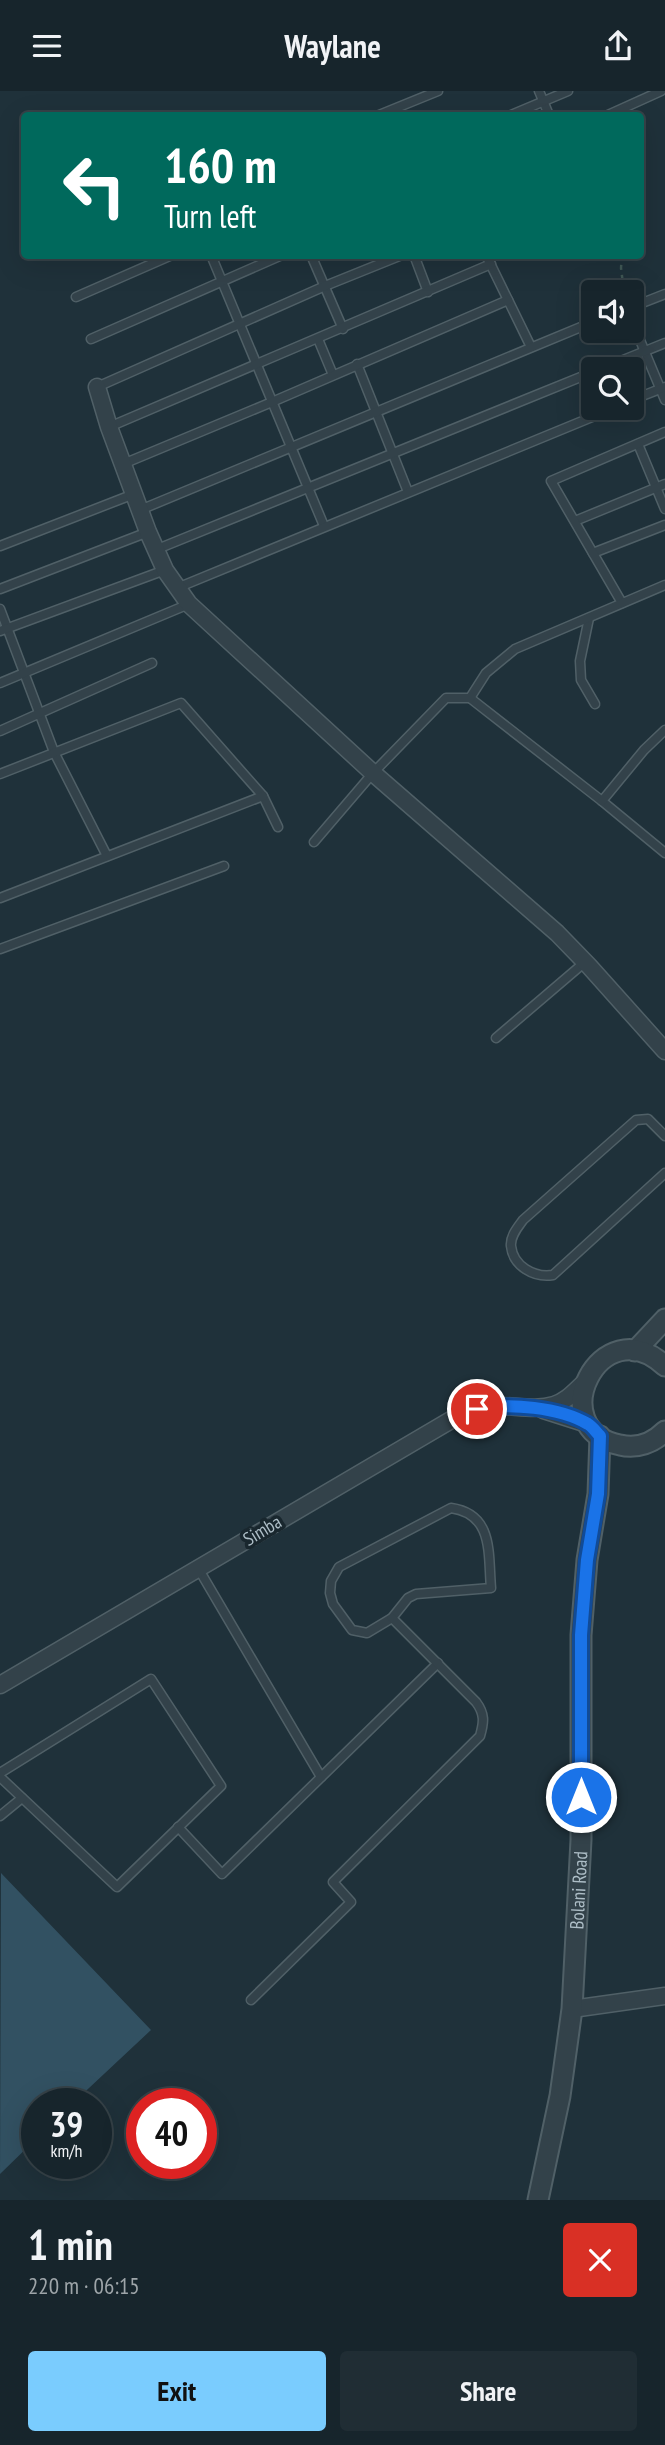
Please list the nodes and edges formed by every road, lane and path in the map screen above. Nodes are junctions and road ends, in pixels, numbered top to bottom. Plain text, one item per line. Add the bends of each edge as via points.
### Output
1 (438, 91) edge
2 (539, 91) edge
3 (568, 91) edge
4 (661, 91) edge
5 (544, 102) junction
6 (386, 112) edge
7 (519, 112) edge
8 (548, 112) edge
9 (615, 112) edge
10 (163, 259) edge
11 (213, 259) edge
12 (273, 259) edge
13 (314, 259) edge
14 (392, 259) edge
15 (416, 259) edge
16 (488, 259) edge
17 (622, 259) edge
18 (491, 264) junction
19 (622, 280) edge
20 (222, 281) junction
21 (325, 286) junction
22 (428, 292) junction
23 (665, 293) edge
24 (76, 297) dead end
25 (508, 300) junction
26 (644, 302) edge
27 (239, 324) junction
28 (581, 327) edge
29 (343, 329) junction
30 (91, 339) dead end
31 (318, 339) junction
32 (641, 343) edge
33 (665, 343) edge
34 (531, 347) junction
35 (645, 352) junction
36 (632, 357) edge
37 (357, 364) junction
38 (257, 365) junction
39 (333, 375) junction
40 (581, 377) edge
41 (97, 387) joint
42 (663, 388) edge
43 (644, 395) edge
44 (665, 400) edge
45 (272, 402) junction
46 (375, 412) junction
47 (585, 420) edge
48 (109, 427) junction
49 (665, 432) edge
50 (638, 444) junction
51 (291, 447) junction
52 (391, 453) junction
53 (123, 464) junction
54 (661, 486) edge
55 (308, 489) junction
56 (408, 492) junction
57 (137, 502) junction
58 (665, 509) edge
59 (575, 521) junction
60 (665, 525) edge
61 (324, 526) junction
62 (148, 532) junction
63 (0, 546) edge
64 (155, 551) junction
65 (593, 553) junction
66 (165, 570) junction
67 (665, 585) edge
68 (177, 587) junction
69 (0, 589) edge
70 (622, 603) junction
71 (189, 604) junction
72 (0, 609) edge
73 (589, 618) junction
74 (4, 630) edge
75 (152, 663) dead end
76 (24, 674) junction
77 (0, 683) edge
78 (470, 698) junction
79 (595, 704) dead end
80 (40, 714) junction
81 (665, 730) edge
82 (0, 731) edge
83 (54, 751) junction
84 (0, 773) edge
85 (373, 773) junction
86 (263, 796) junction
87 (603, 801) junction
88 (278, 827) dead end
89 (314, 842) dead end
90 (665, 853) edge
91 (107, 856) junction
92 (224, 866) dead end
93 (0, 898) edge
94 (0, 949) edge
95 (585, 962) junction
96 (496, 1038) dead end
97 (662, 1042) edge
98 (665, 1136) edge
99 (665, 1173) edge
100 (665, 1321) edge
101 (635, 1351) junction
102 (663, 1364) edge
103 (585, 1382) junction
104 (533, 1407) junction
105 (595, 1430) junction
106 (665, 1431) edge
107 (625, 1446) junction
108 (598, 1494) junction
109 (198, 1568) junction
110 (393, 1618) junction
111 (438, 1663) junction
112 (0, 1685) edge
113 (0, 1775) edge
114 (321, 1777) junction
115 (22, 1798) junction
116 (0, 1816) edge
117 (178, 1827) junction
118 (665, 1996) edge
119 (251, 2000) dead end
120 (572, 2010) junction
121 (538, 2200) edge

1 - 6 lane
2 - 5 lane
3 - 5 lane
4 - 9 lane
5 - 7 lane
5 - 8 lane
10 - 24 lane
11 - 20 lane
12 - 20 lane
13 - 21 lane
14 - 21 lane
15 - 22 lane
16 - 18 lane
17 - 19 path
18 - 22 lane
18 - 25 lane
20 - 27 lane
20 - 30 lane
21 - 27 lane
21 - 29 lane
22 - 29 lane
23 - 26 lane
25 - 34 lane
25 - 37 lane
27 - 38 lane
27 - 41 lane
28 - 34 lane
29 - 31 lane
31 - 38 lane
31 - 39 lane
32 - 35 lane
33 - 35 lane
34 - 46 lane
35 - 36 lane
35 - 42 lane
37 - 39 lane
37 - 46 lane
38 - 45 lane
38 - 48 lane
39 - 45 lane
40 - 52 lane
41 - 48 street
42 - 43 lane
42 - 44 lane
45 - 51 lane
45 - 53 lane
46 - 51 lane
46 - 52 lane
47 - 56 lane
48 - 53 street
49 - 50 lane
50 - 54 lane
50 - 59 lane via 551,481
51 - 55 lane
51 - 57 lane
52 - 55 lane
52 - 56 lane
53 - 57 street
54 - 58 lane
54 - 59 lane
55 - 61 lane
55 - 64 lane
56 - 61 lane
57 - 62 street
57 - 63 lane
59 - 65 lane
60 - 65 lane
61 - 68 lane
62 - 64 street
62 - 69 lane
64 - 66 street
65 - 70 lane
66 - 68 street
66 - 74 lane
67 - 70 lane
68 - 71 street
70 - 73 lane
71 - 76 lane
71 - 85 street
72 - 74 lane
73 - 78 lane via 515,649 486,673
73 - 79 lane via 580,680
74 - 76 lane
75 - 80 lane
76 - 77 lane
76 - 80 lane
78 - 85 lane via 446,698
78 - 87 lane
80 - 82 lane
80 - 83 lane
81 - 87 lane
83 - 84 lane
83 - 86 lane via 181,703
83 - 91 lane
85 - 89 lane
85 - 95 street
86 - 88 lane
86 - 91 lane
87 - 90 lane
91 - 93 lane
92 - 94 lane
95 - 96 lane
95 - 97 street
98 - 99 lane via 648,1119 636,1119 523,1220 512,1239 515,1256 530,1274 553,1275
100 - 101 street
100 - 102 street via 660,1346
101 - 102 street
101 - 103 street via 607,1356
103 - 104 street via 556,1405
103 - 105 street, Bolani Road via 583,1406
104 - 105 street
104 - 109 street, Simba via 489,1406 465,1413
105 - 107 street
105 - 108 street, Bolani Road
106 - 107 street via 647,1443
107 - 108 street, Bolani Road via 608,1469
108 - 120 street, Bolani Road via 581,1635 581,1840
109 - 112 street, Simba
109 - 114 lane
110 - 110 lane via 367,1633 352,1630 330,1593 339,1567 451,1508 479,1520 486,1532 491,1588 416,1594
110 - 111 lane
111 - 114 lane
111 - 119 lane via 483,1711 480,1737 333,1882 351,1902
113 - 115 lane
113 - 117 lane via 151,1679 221,1786
114 - 117 lane via 222,1874
115 - 116 lane
115 - 117 lane via 117,1887
118 - 120 street
120 - 121 street, Bolani Road

